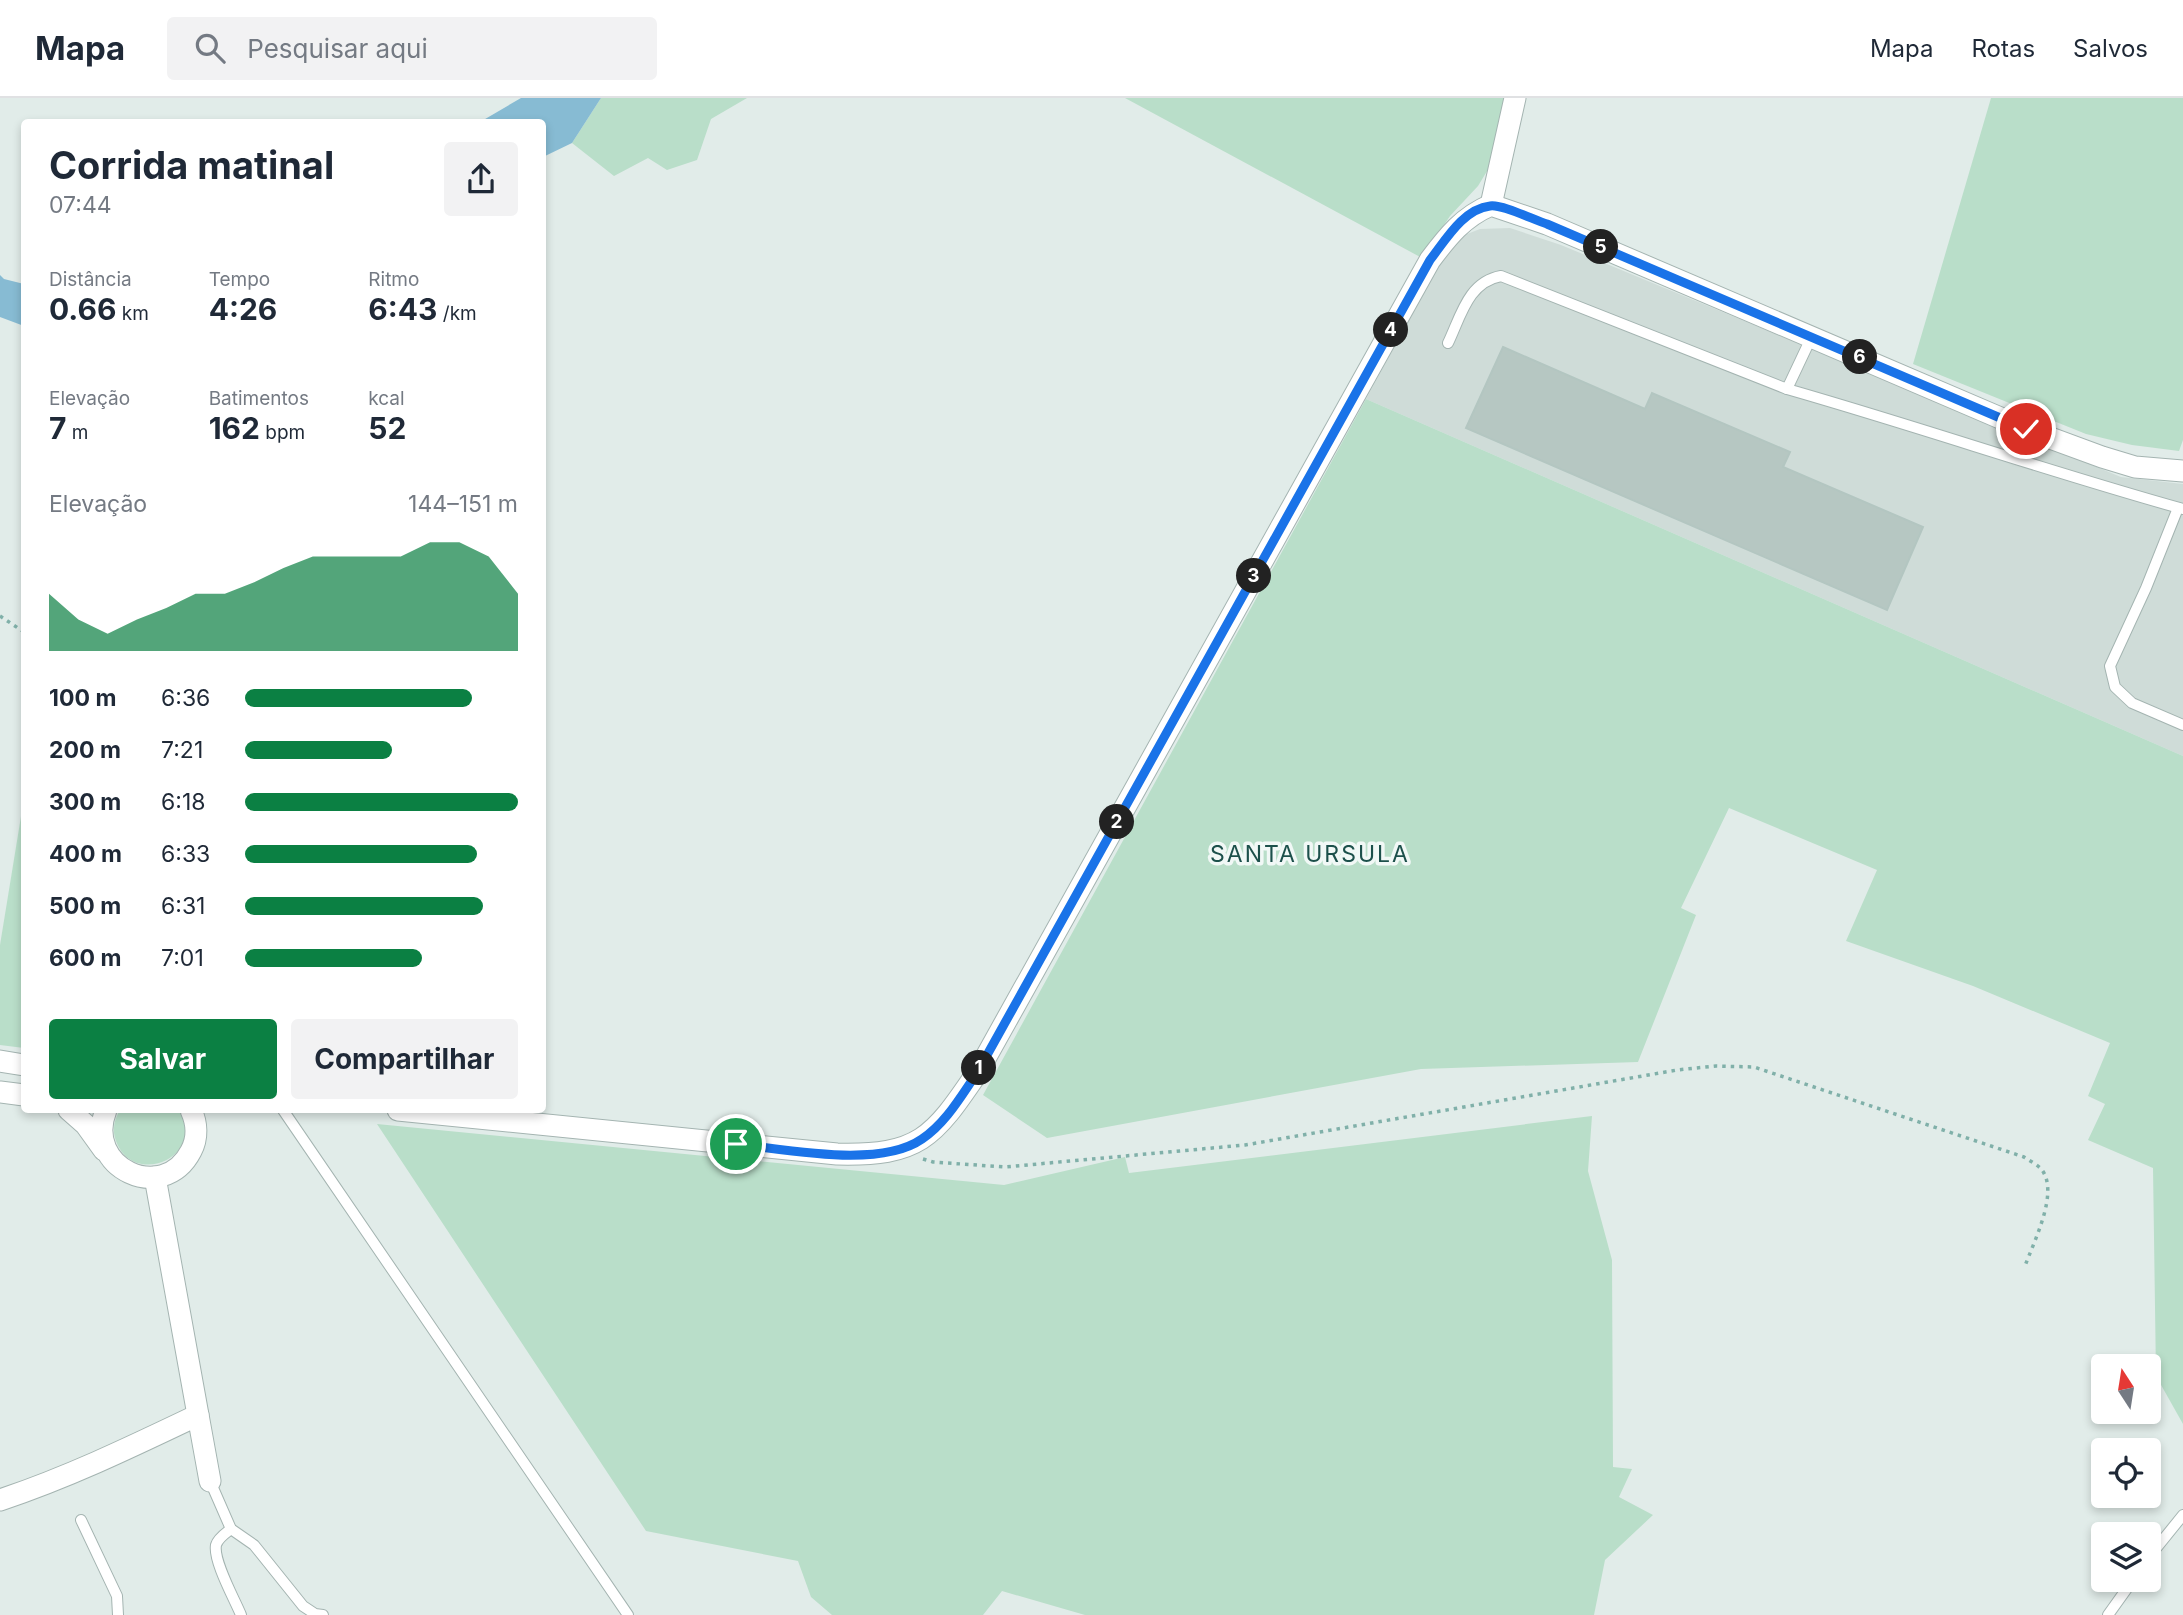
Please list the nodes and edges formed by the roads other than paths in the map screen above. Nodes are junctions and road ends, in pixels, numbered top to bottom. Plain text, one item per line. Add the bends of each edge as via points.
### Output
1 (1515, 98) edge
2 (1491, 205) junction
3 (1812, 336) junction
4 (1448, 343) dead end
5 (1787, 389) junction
6 (2183, 471) edge
7 (2180, 509) edge
8 (2183, 724) edge
9 (0, 1061) edge
10 (21, 1064) edge
11 (0, 1092) edge
12 (21, 1095) edge
13 (72, 1113) edge
14 (105, 1113) edge
15 (192, 1113) edge
16 (285, 1113) edge
17 (428, 1113) edge
18 (111, 1159) junction
19 (155, 1177) junction
20 (198, 1415) junction
21 (210, 1481) joint
22 (0, 1500) edge
23 (2183, 1515) edge
24 (81, 1520) dead end
25 (232, 1529) junction
26 (2161, 1542) edge
27 (2124, 1592) edge
28 (118, 1615) edge
29 (241, 1615) edge
30 (323, 1615) edge
31 (628, 1615) edge
32 (2108, 1615) edge

1 - 2 street
2 - 3 street via 1547,224
2 - 17 street via 1466,218 1430,260 977,1073 943,1120 922,1139 898,1151 837,1154
3 - 5 lane
3 - 6 street via 2089,452 2135,467
4 - 5 lane via 1471,294 1480,284 1502,276
5 - 7 lane
7 - 8 lane via 2110,666 2115,687 2132,703
9 - 10 street
11 - 12 street
13 - 18 street
14 - 18 street via 102,1136
15 - 19 street via 196,1134 190,1154 175,1170
16 - 31 lane
18 - 19 street via 131,1174
19 - 20 street
20 - 21 street
20 - 22 street via 104,1460
21 - 25 lane
23 - 26 lane
24 - 28 lane via 117,1596
25 - 29 lane via 216,1545
25 - 30 lane via 254,1545 303,1606
27 - 32 lane

